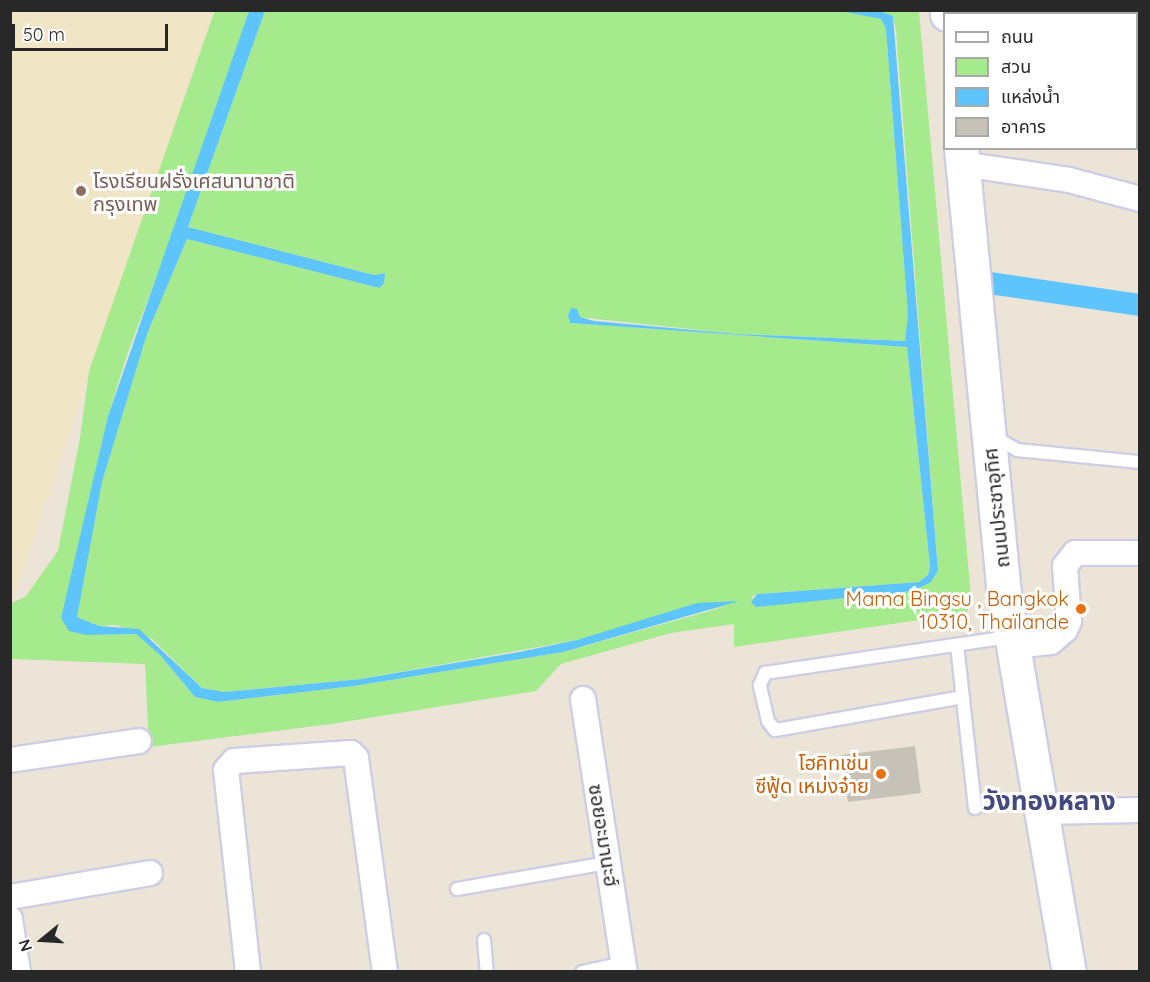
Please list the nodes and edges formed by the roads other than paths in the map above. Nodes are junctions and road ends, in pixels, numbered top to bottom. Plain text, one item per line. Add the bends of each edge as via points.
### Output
1 (962, 156) edge
2 (1140, 199) edge
3 (988, 434) junction
4 (1140, 462) edge
5 (1140, 553) edge
6 (1012, 642) junction
7 (957, 645) junction
8 (963, 698) junction
9 (583, 699) dead end
10 (139, 741) dead end
11 (10, 760) edge
12 (975, 808) dead end
13 (1140, 810) edge
14 (1040, 812) junction
15 (608, 863) junction
16 (150, 873) dead end
17 (457, 889) dead end
18 (10, 897) edge
19 (10, 919) edge
20 (484, 940) dead end
21 (624, 967) edge
22 (18, 972) edge
23 (248, 972) edge
24 (385, 972) edge
25 (487, 972) edge
26 (582, 972) edge
27 (1069, 972) edge

1 - 2 street
1 - 3 main road, ถนนประชาอุทิศ
3 - 4 lane via 1017,450
3 - 6 main road, ถนนประชาอุทิศ
5 - 6 street via 1075,553 1065,566 1069,621 1065,630 1052,642
6 - 7 lane
6 - 14 main road, ถนนประชาอุทิศ
7 - 8 lane
7 - 8 lane via 765,673 760,685 768,721 776,730
8 - 12 lane
9 - 15 street, ซอยอะมานะฮ์
10 - 11 street
13 - 14 street
14 - 27 main road, ถนนประชาอุทิศ
15 - 17 lane
15 - 21 street, ซอยอะมานะฮ์
16 - 18 street
19 - 22 street
20 - 25 lane
21 - 26 lane
23 - 24 street via 226,770 234,761 351,753 356,758

